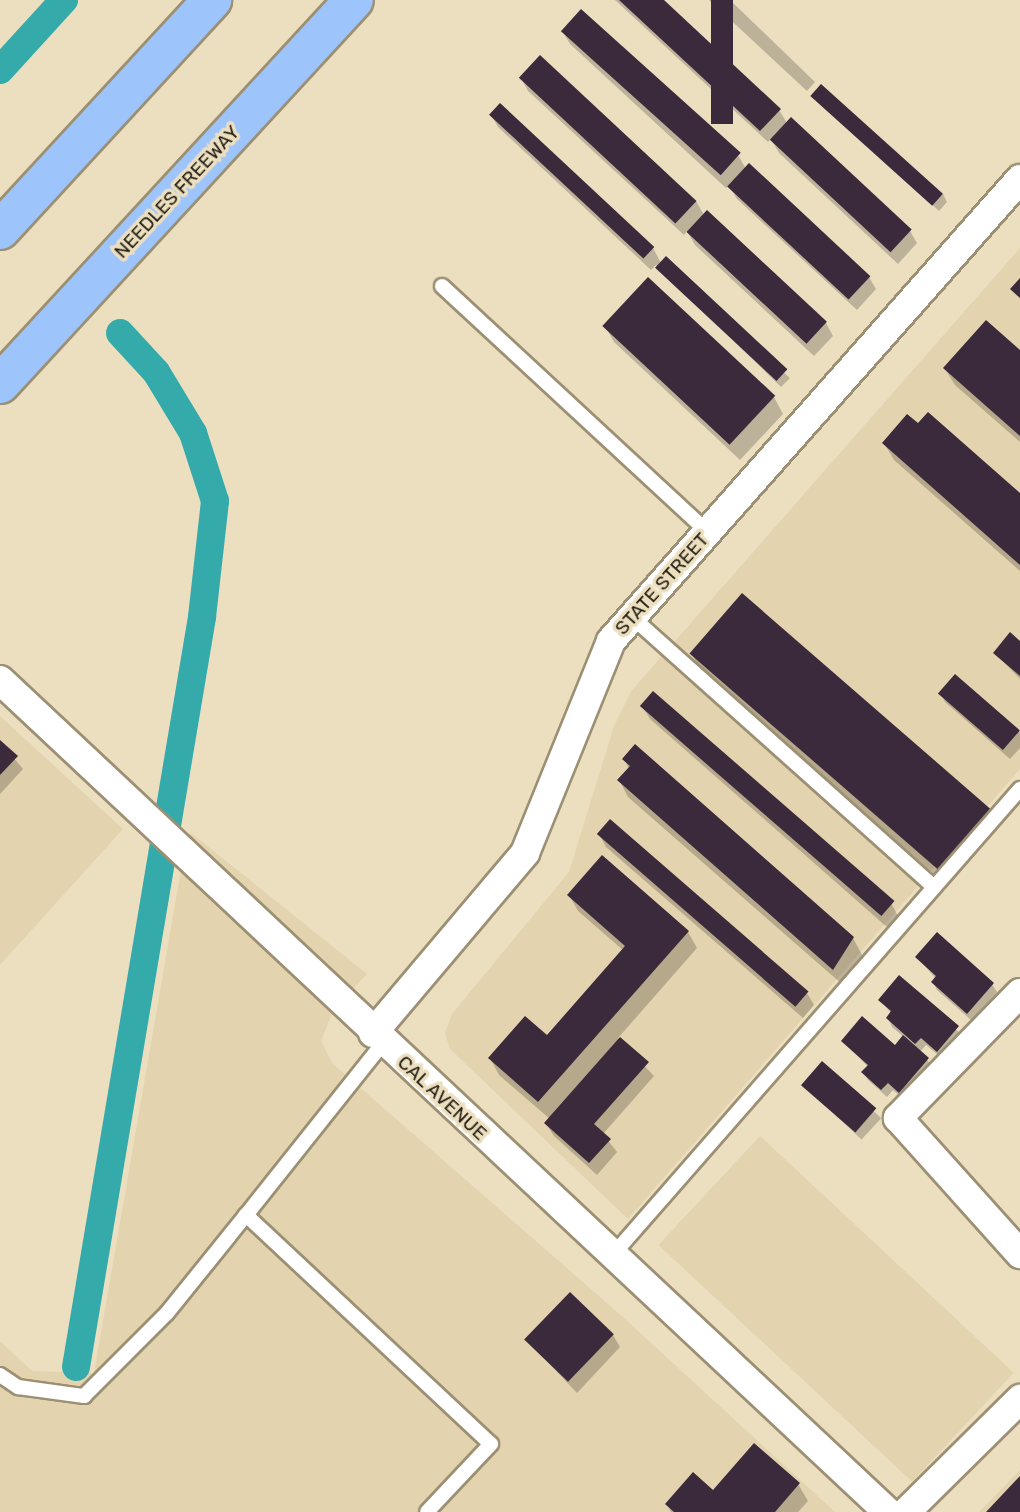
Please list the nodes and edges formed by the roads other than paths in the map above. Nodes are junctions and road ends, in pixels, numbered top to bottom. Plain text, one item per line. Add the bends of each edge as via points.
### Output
1 (212, 0) edge
2 (354, 0) edge
3 (1020, 179) edge
4 (0, 230) edge
5 (442, 286) dead end
6 (0, 384) edge
7 (708, 532) junction
8 (632, 617) junction
9 (0, 680) edge
10 (1020, 789) edge
11 (934, 887) junction
12 (1020, 993) edge
13 (378, 1038) junction
14 (246, 1214) junction
15 (1020, 1254) edge
16 (611, 1257) junction
17 (0, 1375) edge
18 (1020, 1399) edge
19 (427, 1512) edge
20 (888, 1512) edge
21 (906, 1512) edge

1 - 4 highway
2 - 6 highway, NEEDLES FREEWAY
3 - 7 street, STATE STREET
5 - 7 lane
7 - 8 street, STATE STREET
8 - 11 lane
8 - 13 street, STATE STREET via 611,641 525,853
9 - 13 street, CAL AVENUE via 164,830
10 - 11 lane
11 - 16 lane
12 - 15 street via 898,1118
13 - 14 lane
13 - 16 street, CAL AVENUE
14 - 17 lane via 167,1313 84,1396 18,1387
14 - 19 lane via 491,1444
16 - 20 street, CAL AVENUE
18 - 21 street

